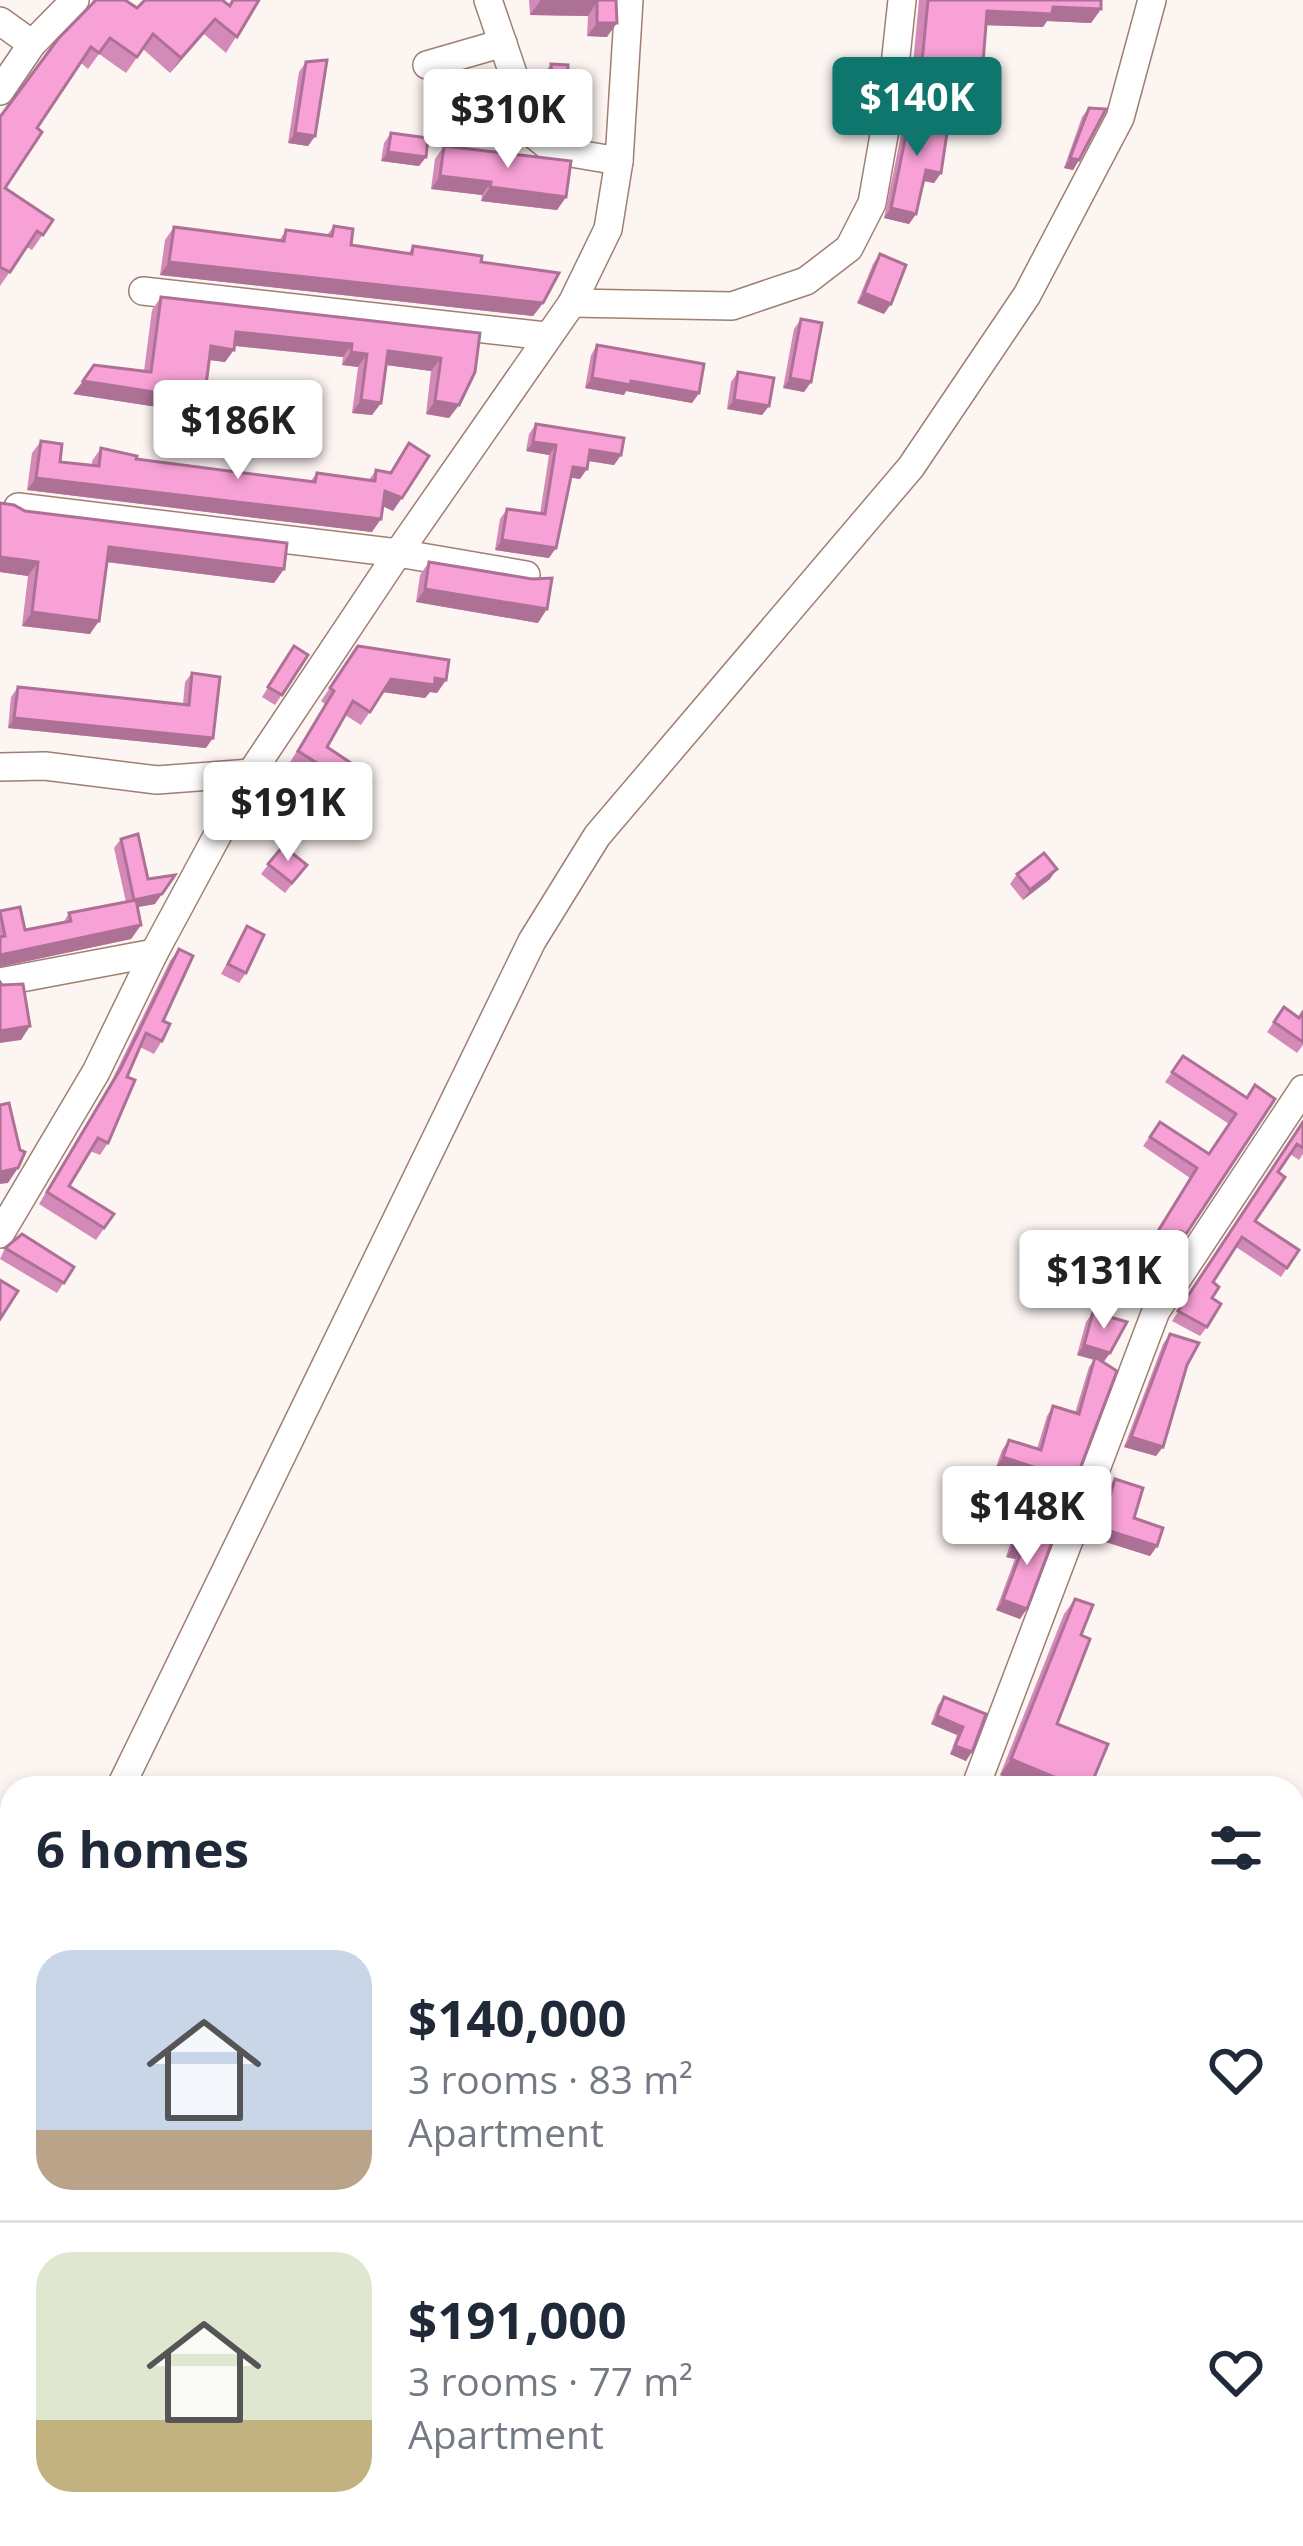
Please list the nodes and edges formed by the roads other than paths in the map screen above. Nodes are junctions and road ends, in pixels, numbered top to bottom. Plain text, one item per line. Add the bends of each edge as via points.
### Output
1 (75, 0) edge
2 (488, 0) edge
3 (629, 0) edge
4 (902, 0) edge
5 (1152, 0) edge
6 (0, 21) edge
7 (503, 43) junction
8 (32, 44) junction
9 (427, 65) dead end
10 (0, 91) edge
11 (619, 161) junction
12 (142, 291) dead end
13 (572, 303) junction
14 (546, 336) junction
15 (18, 507) edge
16 (398, 553) junction
17 (526, 575) edge
18 (0, 767) edge
19 (251, 773) junction
20 (154, 953) junction
21 (0, 982) edge
22 (1303, 1089) edge
23 (13, 1194) edge
24 (0, 1234) edge
25 (126, 1776) edge
26 (980, 1776) edge

1 - 8 street
2 - 7 street
3 - 11 street
4 - 13 street via 872,202 849,248 806,281 732,306
5 - 25 street via 1120,118 1028,295 911,466 597,836 532,941
6 - 8 street
7 - 9 street
7 - 11 street via 534,135 554,150
8 - 10 street
11 - 13 street via 608,229
12 - 14 street
13 - 14 street
14 - 16 street
15 - 16 street
16 - 17 street
16 - 19 street
18 - 19 street via 157,780
19 - 20 street
20 - 21 street
20 - 23 street via 96,1072
22 - 26 street via 1156,1311
23 - 24 street

